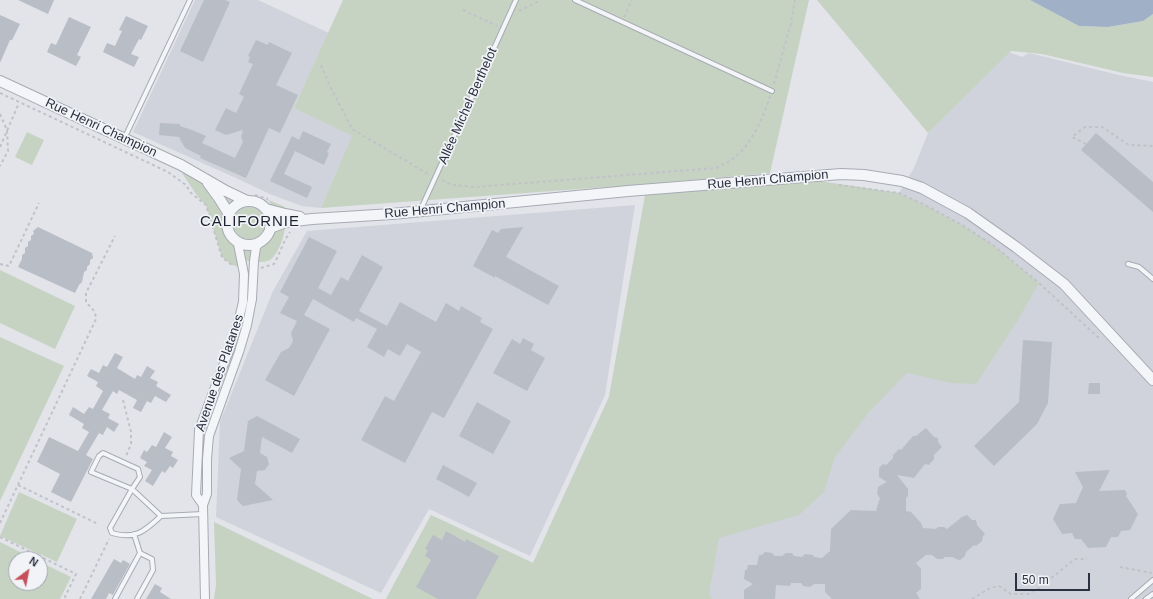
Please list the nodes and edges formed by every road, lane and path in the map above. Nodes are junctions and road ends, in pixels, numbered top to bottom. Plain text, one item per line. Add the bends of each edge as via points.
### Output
1 (190, 0) edge
2 (516, 0) edge
3 (575, 0) edge
4 (632, 0) edge
5 (795, 0) edge
6 (463, 10) dead end
7 (622, 22) junction
8 (503, 29) junction
9 (321, 65) dead end
10 (0, 81) edge
11 (772, 91) junction
12 (0, 93) edge
13 (19, 103) junction
14 (0, 114) edge
15 (8, 130) junction
16 (124, 139) junction
17 (1086, 144) dead end
18 (1153, 146) edge
19 (0, 147) edge
20 (0, 166) edge
21 (202, 176) junction
22 (436, 178) junction
23 (839, 185) dead end
24 (248, 198) junction
25 (39, 203) dead end
26 (268, 204) junction
27 (420, 211) junction
28 (229, 214) junction
29 (312, 219) junction
30 (270, 228) junction
31 (291, 228) dead end
32 (115, 236) dead end
33 (235, 240) junction
34 (260, 242) junction
35 (0, 264) edge
36 (1128, 264) dead end
37 (243, 268) junction
38 (253, 268) junction
39 (1153, 279) edge
40 (1106, 344) dead end
41 (1153, 380) edge
42 (123, 400) dead end
43 (123, 462) junction
44 (18, 485) junction
45 (132, 489) junction
46 (203, 505) junction
47 (203, 514) junction
48 (161, 516) junction
49 (0, 522) edge
50 (98, 524) dead end
51 (112, 533) junction
52 (134, 534) junction
53 (0, 537) edge
54 (140, 553) junction
55 (1087, 559) dead end
56 (1120, 567) dead end
57 (1153, 573) edge
58 (1153, 580) edge
59 (1153, 594) edge
60 (64, 599) edge
61 (80, 599) edge
62 (115, 599) edge
63 (137, 599) edge
64 (205, 599) edge
65 (972, 599) edge
66 (1131, 599) edge
67 (1146, 599) edge

1 - 16 lane
2 - 8 lane, Allée Michel Berthelot
3 - 7 lane
4 - 7 path
5 - 11 path
6 - 8 path
7 - 11 lane
8 - 22 lane, Allée Michel Berthelot
9 - 22 path via 352,128
10 - 16 street, Rue Henri Champion
11 - 22 path via 754,134 735,157 716,168 475,187 452,185
12 - 13 path
13 - 15 path
13 - 37 path via 168,172 186,185 191,193 206,205 222,257 232,265
14 - 15 path
15 - 19 path
15 - 20 path via 8,151
16 - 21 street, Rue Henri Champion
17 - 18 path via 1072,137 1085,127 1102,127 1129,145
21 - 24 street, Rue Henri Champion via 226,191
21 - 28 street, Rue Henri Champion
22 - 27 lane, Allée Michel Berthelot
23 - 40 path via 899,194 962,225 993,245 1039,283
24 - 26 path
24 - 26 street
24 - 28 street
25 - 35 path via 9,266
26 - 29 street, Rue Henri Champion via 285,214
26 - 30 street
27 - 29 street, Rue Henri Champion
27 - 41 street, Rue Henri Champion via 841,174 902,181 922,188 968,213 1064,284
28 - 33 street via 228,229
29 - 30 street, Rue Henri Champion via 286,222
30 - 34 street
31 - 38 path via 274,264 264,268
32 - 44 path via 86,293 86,302 95,312 96,319
33 - 34 street via 248,244
33 - 37 street, Avenue des Platanes
34 - 38 street, Avenue des Platanes via 256,247
36 - 39 lane via 1139,266
37 - 46 street, Avenue des Platanes via 243,302 238,323 199,430 196,495
38 - 46 street, Avenue des Platanes via 252,299 247,325 209,436 207,494
42 - 43 path via 131,432 131,444
43 - 45 lane via 138,469 140,477
43 - 45 lane via 103,453 91,472
44 - 49 path
44 - 50 path
45 - 48 lane
45 - 51 lane via 110,528
46 - 47 street, Avenue des Platanes
47 - 48 lane
47 - 64 street, Avenue des Platanes
48 - 52 lane via 148,529
51 - 52 lane via 124,537
51 - 61 path
52 - 54 lane
53 - 60 path via 76,574
54 - 62 lane
54 - 63 lane via 152,559 153,570
55 - 65 path via 1075,559 1028,594 1011,594 999,586 990,588
56 - 57 path
58 - 66 lane
59 - 67 lane

